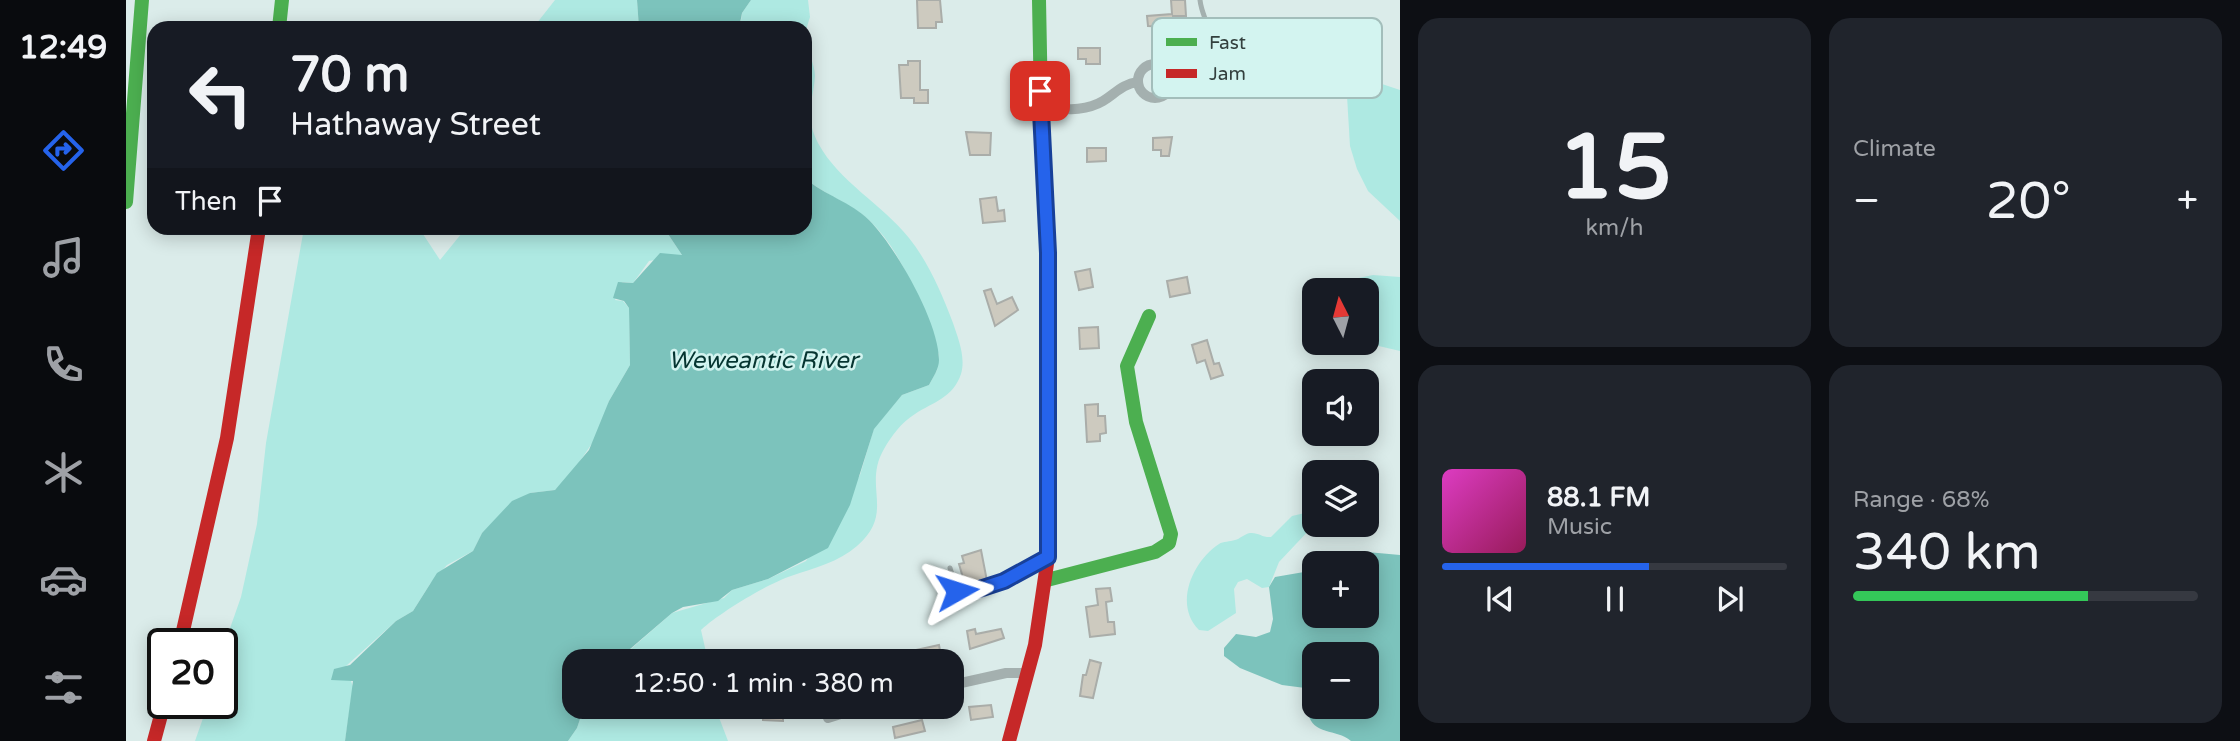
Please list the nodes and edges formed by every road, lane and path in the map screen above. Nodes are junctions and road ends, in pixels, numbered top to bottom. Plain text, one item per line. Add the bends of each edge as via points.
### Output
1 (142, 0) edge
2 (282, 0) edge
3 (1039, 0) edge
4 (1200, 0) edge
5 (1205, 18) edge
6 (280, 21) edge
7 (1152, 65) edge
8 (1138, 82) junction
9 (1152, 96) edge
10 (1040, 109) junction
11 (126, 202) edge
12 (258, 235) edge
13 (1149, 316) dead end
14 (1048, 557) junction
15 (950, 568) dead end
16 (1047, 580) junction
17 (184, 628) edge
18 (1028, 673) junction
19 (964, 682) edge
20 (160, 719) edge
21 (155, 741) edge
22 (1009, 741) edge

1 - 11 main road
2 - 6 main road
3 - 10 main road
4 - 5 lane
7 - 8 street via 1146,67
8 - 9 street via 1145,96
8 - 10 street via 1126,83 1087,107
10 - 14 main road via 1048,253
12 - 17 main road via 204,551
13 - 16 main road via 1127,366 1136,422 1171,534 1169,543 1155,552
14 - 15 lane via 1004,581 964,594 957,591
14 - 16 main road
16 - 18 main road
18 - 19 street
18 - 22 main road
20 - 21 main road

